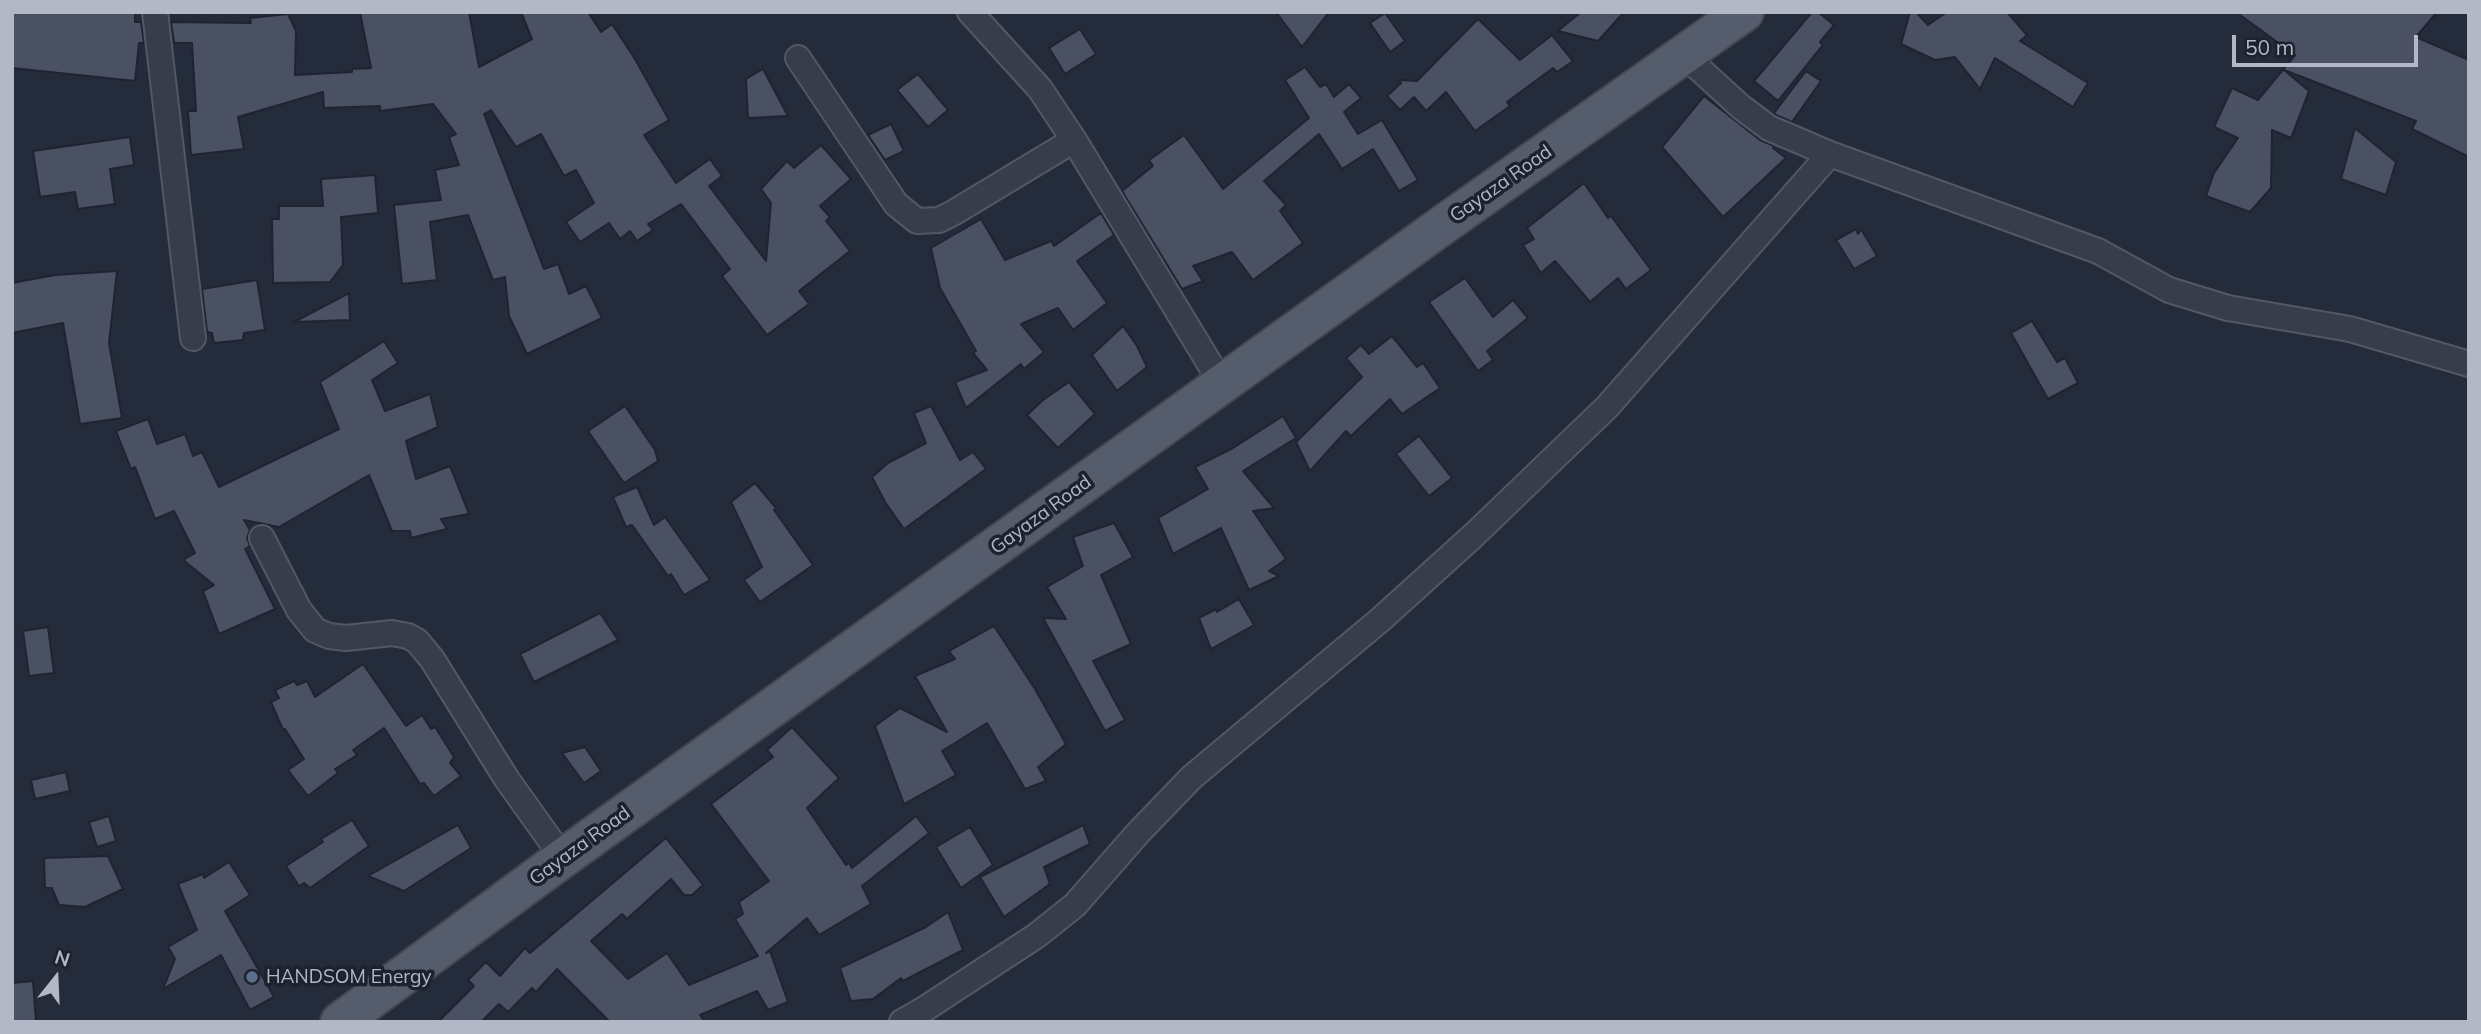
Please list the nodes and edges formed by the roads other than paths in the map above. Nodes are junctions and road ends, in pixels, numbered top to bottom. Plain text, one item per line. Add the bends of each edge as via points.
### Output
1 (155, 12) edge
2 (970, 12) edge
3 (1744, 12) edge
4 (1685, 55) junction
5 (798, 58) dead end
6 (1074, 140) junction
7 (1830, 154) junction
8 (193, 338) dead end
9 (2469, 364) edge
10 (1222, 384) junction
11 (262, 538) dead end
12 (563, 858) junction
13 (340, 1022) edge
14 (902, 1022) edge

1 - 8 street
2 - 6 street via 1040,89
3 - 4 main road, Gayaza Road
4 - 7 street via 1769,128
4 - 10 main road, Gayaza Road
5 - 6 street via 896,204 917,221 939,220 953,213
6 - 10 street
7 - 9 street via 2098,251 2191,298 2350,330
7 - 14 street via 1607,407 1474,535 1192,777 1075,905 1036,936
10 - 12 main road, Gayaza Road
11 - 12 street via 299,610 315,630 346,638 392,634 417,641
12 - 13 main road, Gayaza Road

